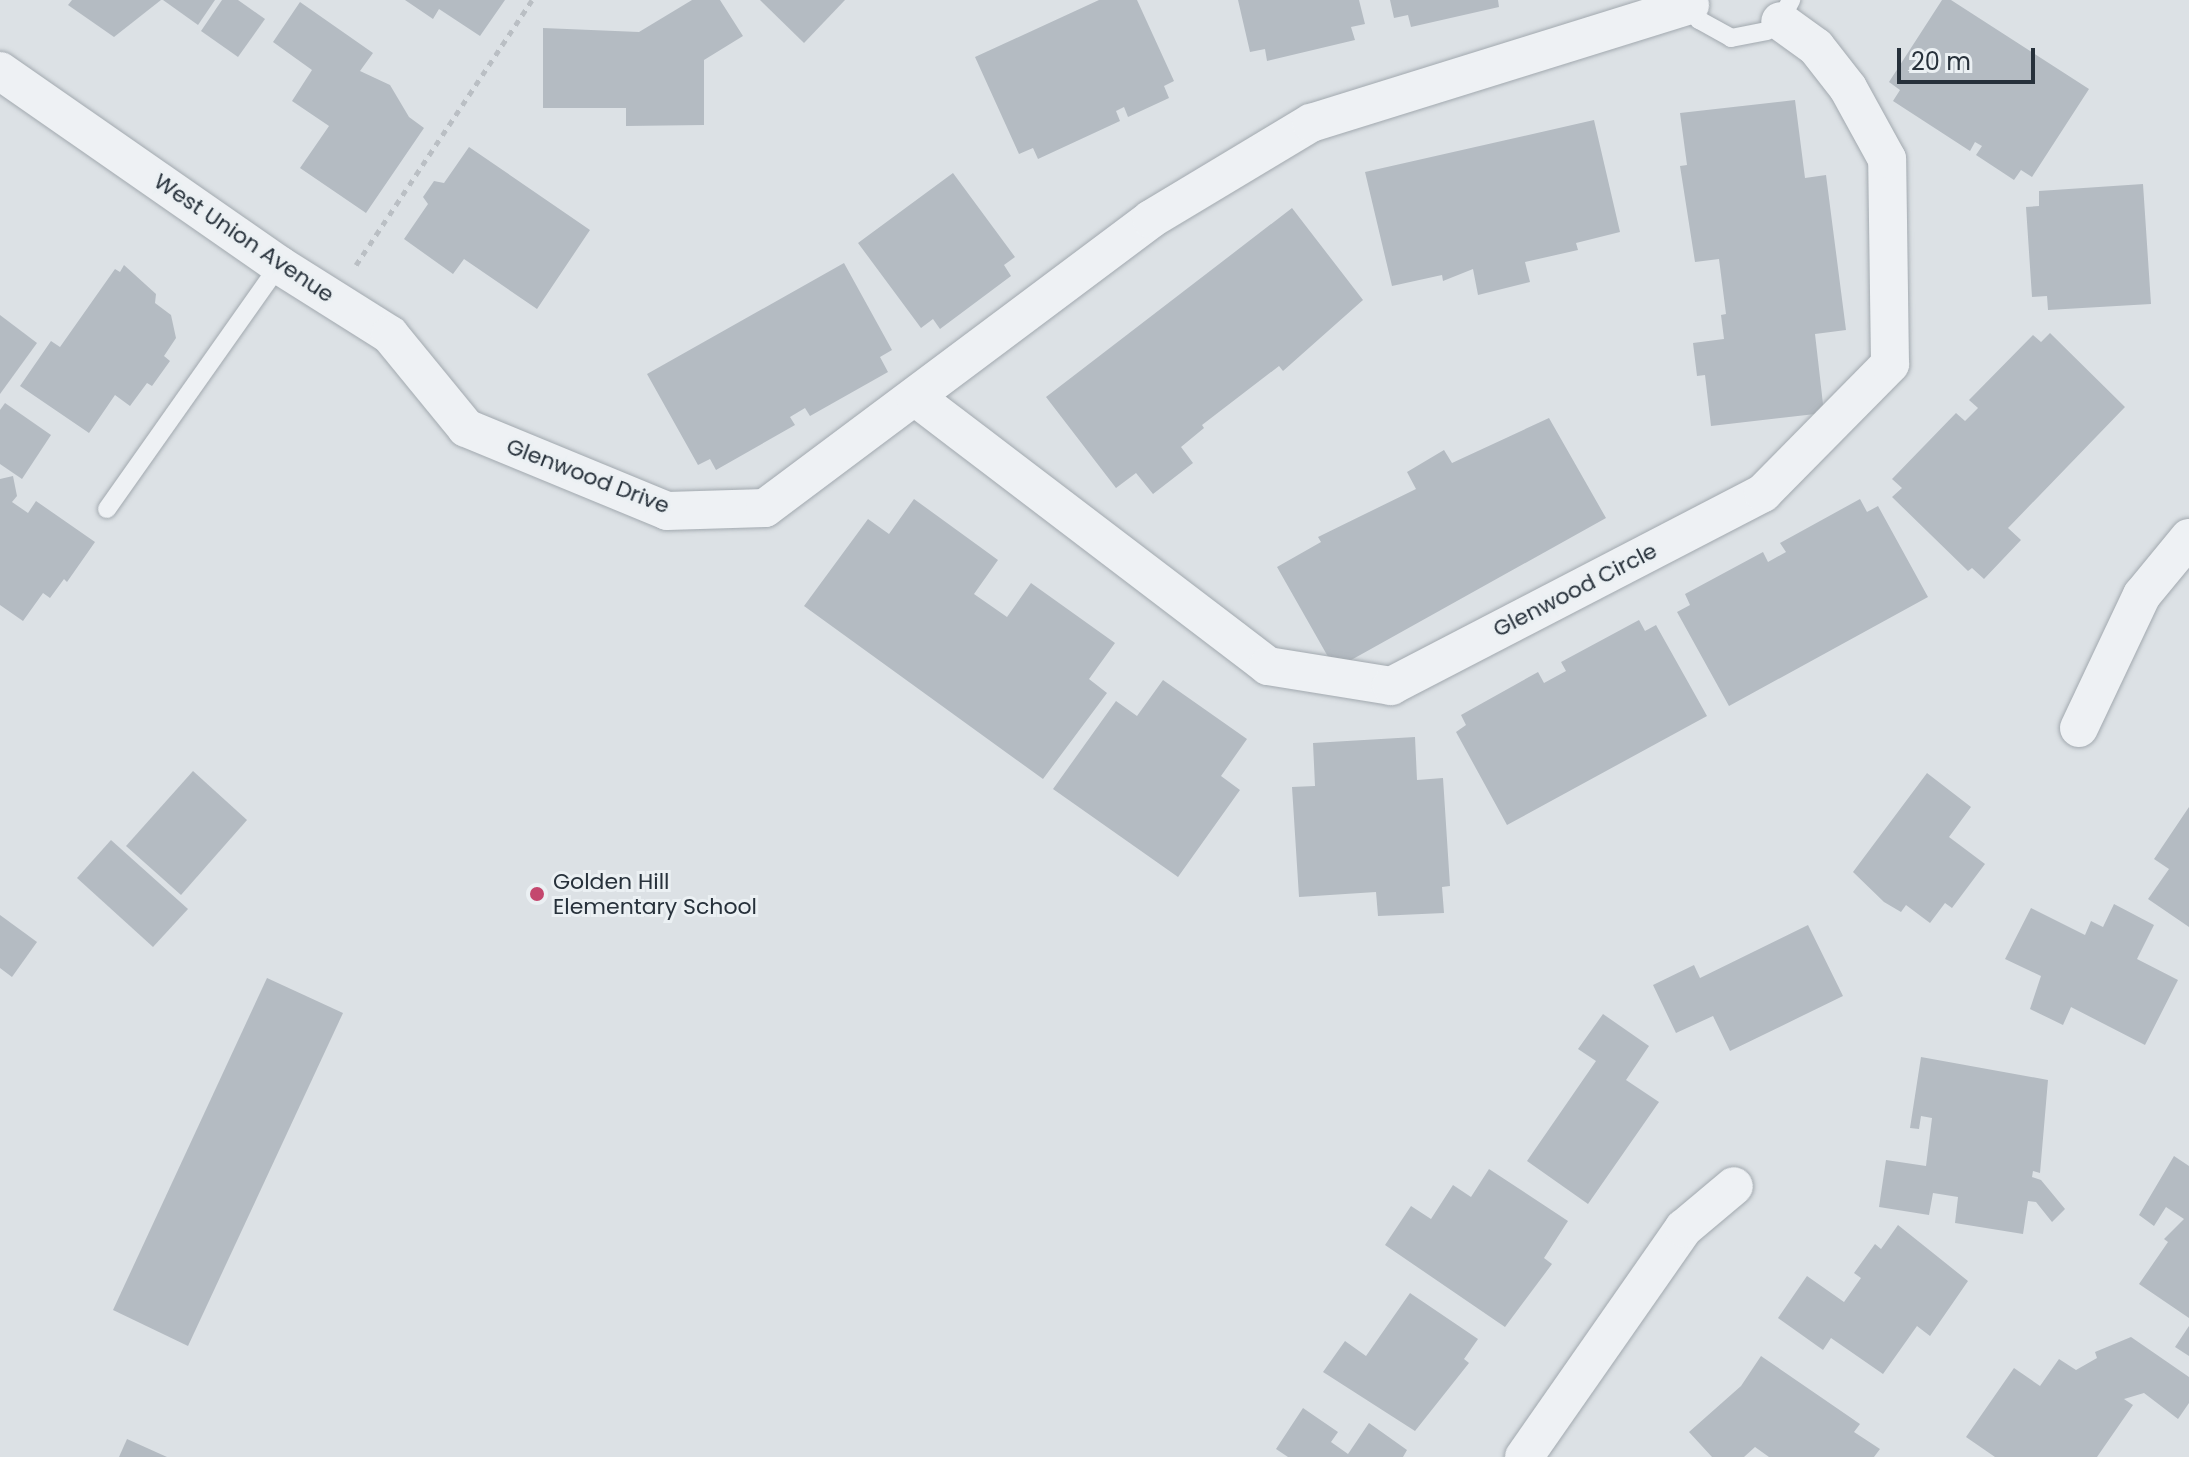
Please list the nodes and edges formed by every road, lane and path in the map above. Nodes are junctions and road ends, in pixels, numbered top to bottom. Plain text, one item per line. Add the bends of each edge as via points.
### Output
1 (532, 0) edge
2 (1689, 3) edge
3 (1786, 10) edge
4 (0, 71) edge
5 (279, 265) junction
6 (333, 299) junction
7 (915, 397) junction
8 (466, 428) joint
9 (107, 509) dead end
10 (2189, 538) edge
11 (2079, 728) dead end
12 (1734, 1186) dead end
13 (1524, 1457) edge

1 - 6 path
2 - 3 lane via 1699,20 1731,38 1749,37
2 - 7 street, Glenwood Drive via 1311,123 1151,219
3 - 7 street, Glenwood Circle via 1824,57 1887,159 1890,364 1763,493 1391,686 1268,666
4 - 5 street, West Union Avenue
5 - 6 street, West Union Avenue
5 - 9 lane
6 - 8 street, West Union Avenue via 390,335
7 - 8 street, Glenwood Drive via 765,508 667,511
10 - 11 street via 2142,595
12 - 13 street via 1684,1228

